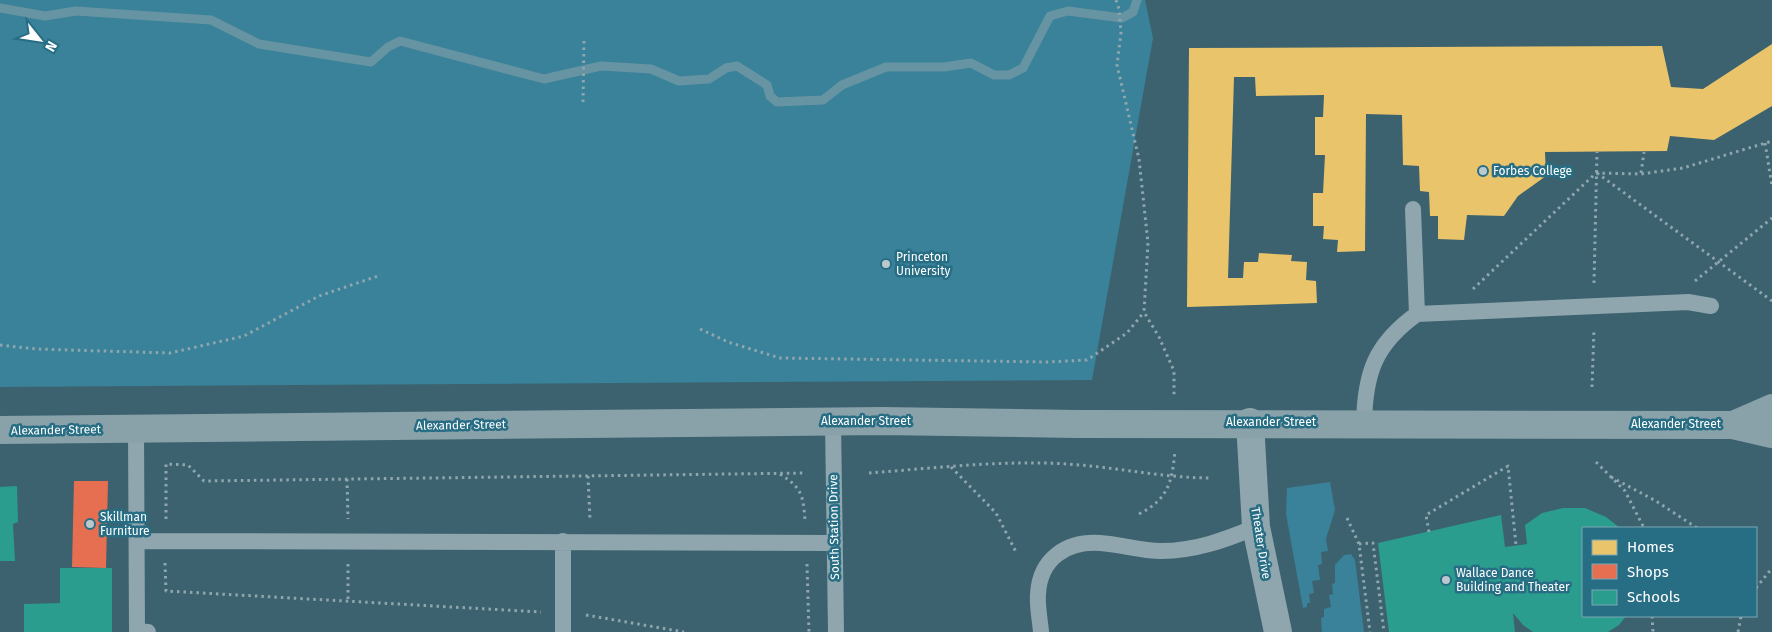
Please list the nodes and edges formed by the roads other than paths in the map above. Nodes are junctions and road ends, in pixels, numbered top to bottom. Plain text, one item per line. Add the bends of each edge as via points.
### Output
1 (1413, 209) dead end
2 (1711, 306) dead end
3 (1417, 314) junction
4 (1772, 408) edge
5 (833, 421) junction
6 (1250, 422) junction
7 (1364, 423) junction
8 (1733, 425) junction
9 (136, 429) junction
10 (0, 430) edge
11 (1772, 434) edge
12 (1256, 527) junction
13 (137, 541) junction
14 (563, 541) junction
15 (835, 543) junction
16 (148, 632) edge
17 (563, 632) edge
18 (836, 632) edge
19 (1041, 632) edge
20 (1278, 632) edge

1 - 3 lane
2 - 3 lane via 1688,302
3 - 7 lane via 1399,327 1379,352 1364,391
4 - 8 main road, Alexander Street
5 - 6 main road, Alexander Street
5 - 9 main road, Alexander Street
5 - 15 lane, South Station Drive
6 - 7 main road, Alexander Street
6 - 12 street, Theater Drive
7 - 8 main road, Alexander Street
8 - 11 main road, Alexander Street
9 - 10 main road, Alexander Street
9 - 13 lane
12 - 19 lane via 1194,549 1160,551 1078,543 1062,550 1051,561 1041,580 1038,593
12 - 20 street, Theater Drive
13 - 14 lane
13 - 16 lane via 137,631
14 - 15 lane
14 - 17 lane
15 - 18 lane, South Station Drive

